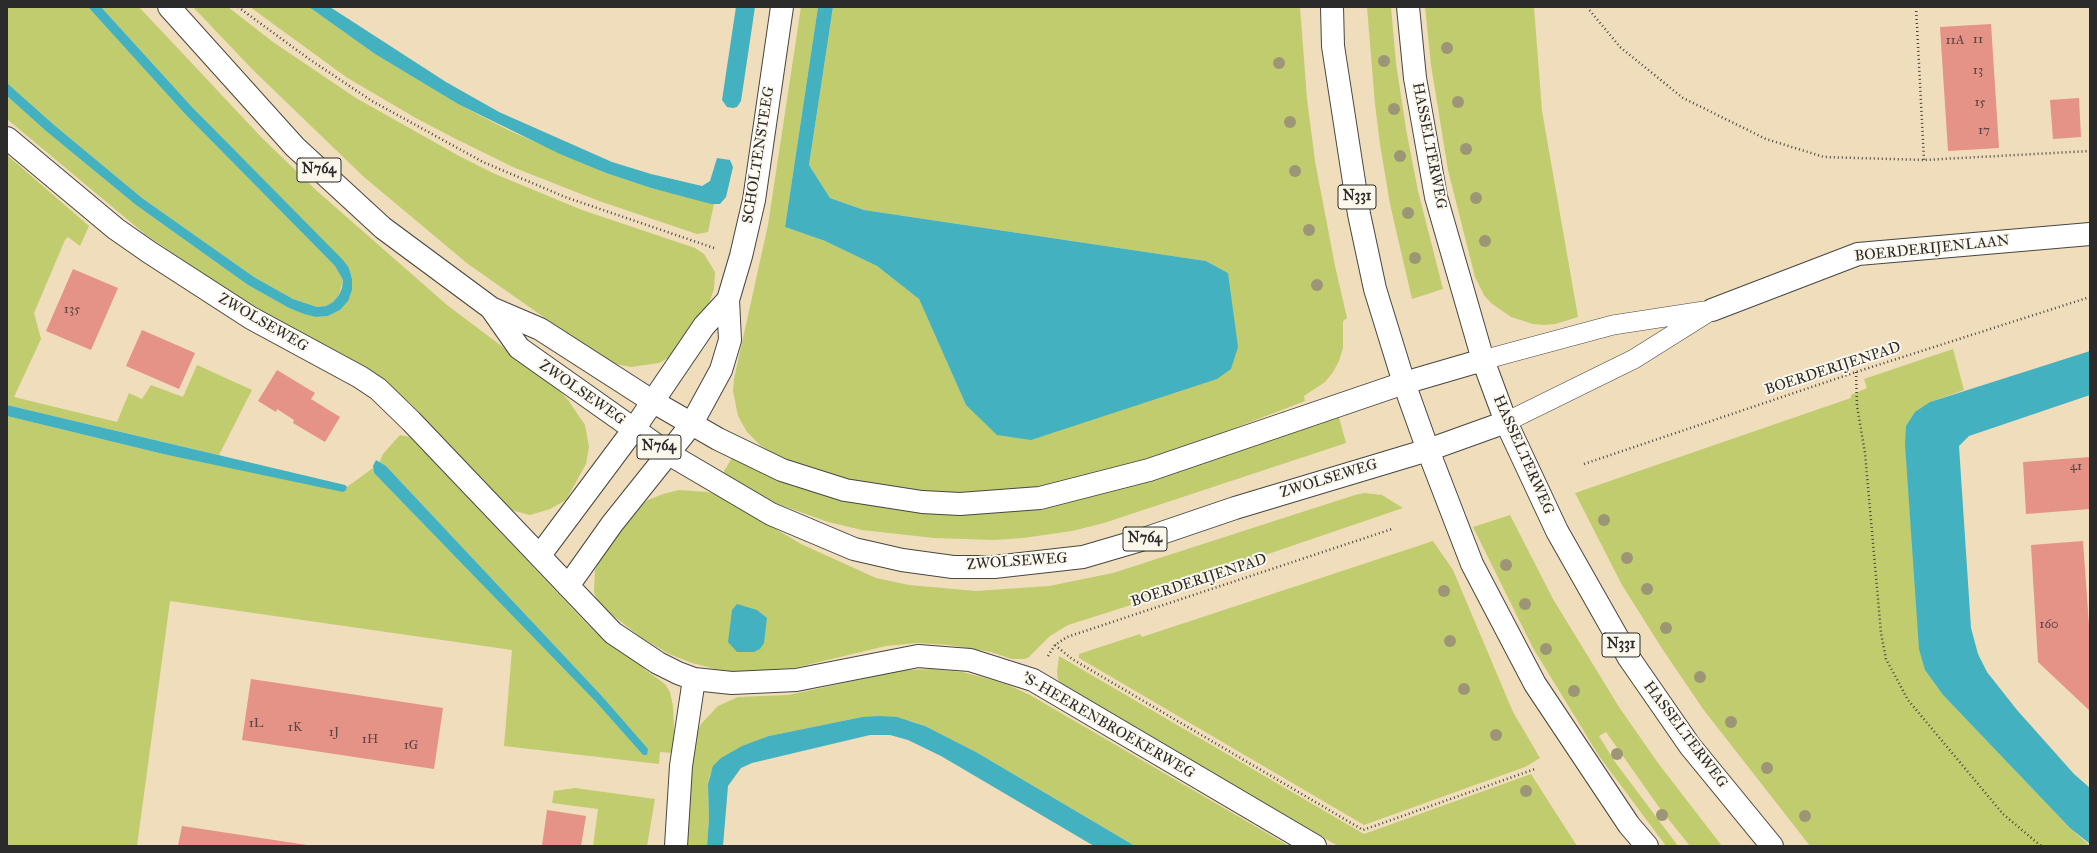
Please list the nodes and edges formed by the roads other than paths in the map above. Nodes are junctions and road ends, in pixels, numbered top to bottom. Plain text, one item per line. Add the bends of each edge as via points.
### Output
1 (169, 7) edge
2 (782, 7) edge
3 (1332, 7) edge
4 (1408, 7) edge
5 (7, 138) edge
6 (2090, 234) edge
7 (728, 300) junction
8 (491, 308) junction
9 (1712, 310) junction
10 (1483, 360) junction
11 (1404, 383) junction
12 (652, 401) junction
13 (1506, 422) junction
14 (691, 425) junction
15 (634, 430) junction
16 (1428, 450) junction
17 (669, 454) junction
18 (540, 555) junction
19 (568, 586) junction
20 (694, 679) junction
21 (676, 846) edge
22 (1315, 846) edge
23 (1647, 846) edge
24 (1772, 846) edge

1 - 8 main road, ZWOLSEWEG / N764 via 295,147 383,228
2 - 7 main road, SCHOLTENSTEEG via 754,200
3 - 11 main road, N331 via 1334,46 1359,214 1375,289
4 - 10 main road, HASSELTERWEG / N331 via 1415,78 1436,197
5 - 18 main road, ZWOLSEWEG via 116,229 154,256 251,318 378,389
6 - 9 main road, BOERDERIJENLAAN via 1858,254
7 - 12 main road, SCHOLTENSTEEG via 704,326
7 - 14 main road, SCHOLTENSTEEG via 730,340 723,364
8 - 12 main road, ZWOLSEWEG / N764 via 540,329
8 - 15 main road, ZWOLSEWEG / N764 via 519,348
9 - 10 lane, BOERDERIJENLAAN via 1613,325
9 - 13 lane, BOERDERIJENLAAN via 1634,359
10 - 11 main road, ZWOLSEWEG
10 - 13 main road, HASSELTERWEG / N331
11 - 14 main road, ZWOLSEWEG / N764 via 1142,472 1068,492 1005,502 922,502 845,490 782,470
11 - 16 main road, N331
12 - 14 main road, ZWOLSEWEG / N764
12 - 15 main road, SCHOLTENSTEEG
13 - 16 main road, ZWOLSEWEG
13 - 24 main road, HASSELTERWEG / N331 via 1557,531 1629,658 1690,746
14 - 17 main road, SCHOLTENSTEEG
15 - 17 main road, ZWOLSEWEG / N764
15 - 18 main road, SCHOLTENSTEEG
16 - 17 main road, ZWOLSEWEG / N764 via 1083,557 994,567 953,567 854,550 771,514
16 - 23 main road, N331 via 1472,564 1535,684 1629,825
17 - 19 main road, SCHOLTENSTEEG via 612,524
18 - 19 main road
19 - 20 main road via 613,633 631,647 678,674
20 - 21 main road via 681,766
20 - 22 main road, 'S-HEERENBROEKERWEG via 732,683 796,680 918,656 970,660 1033,680

